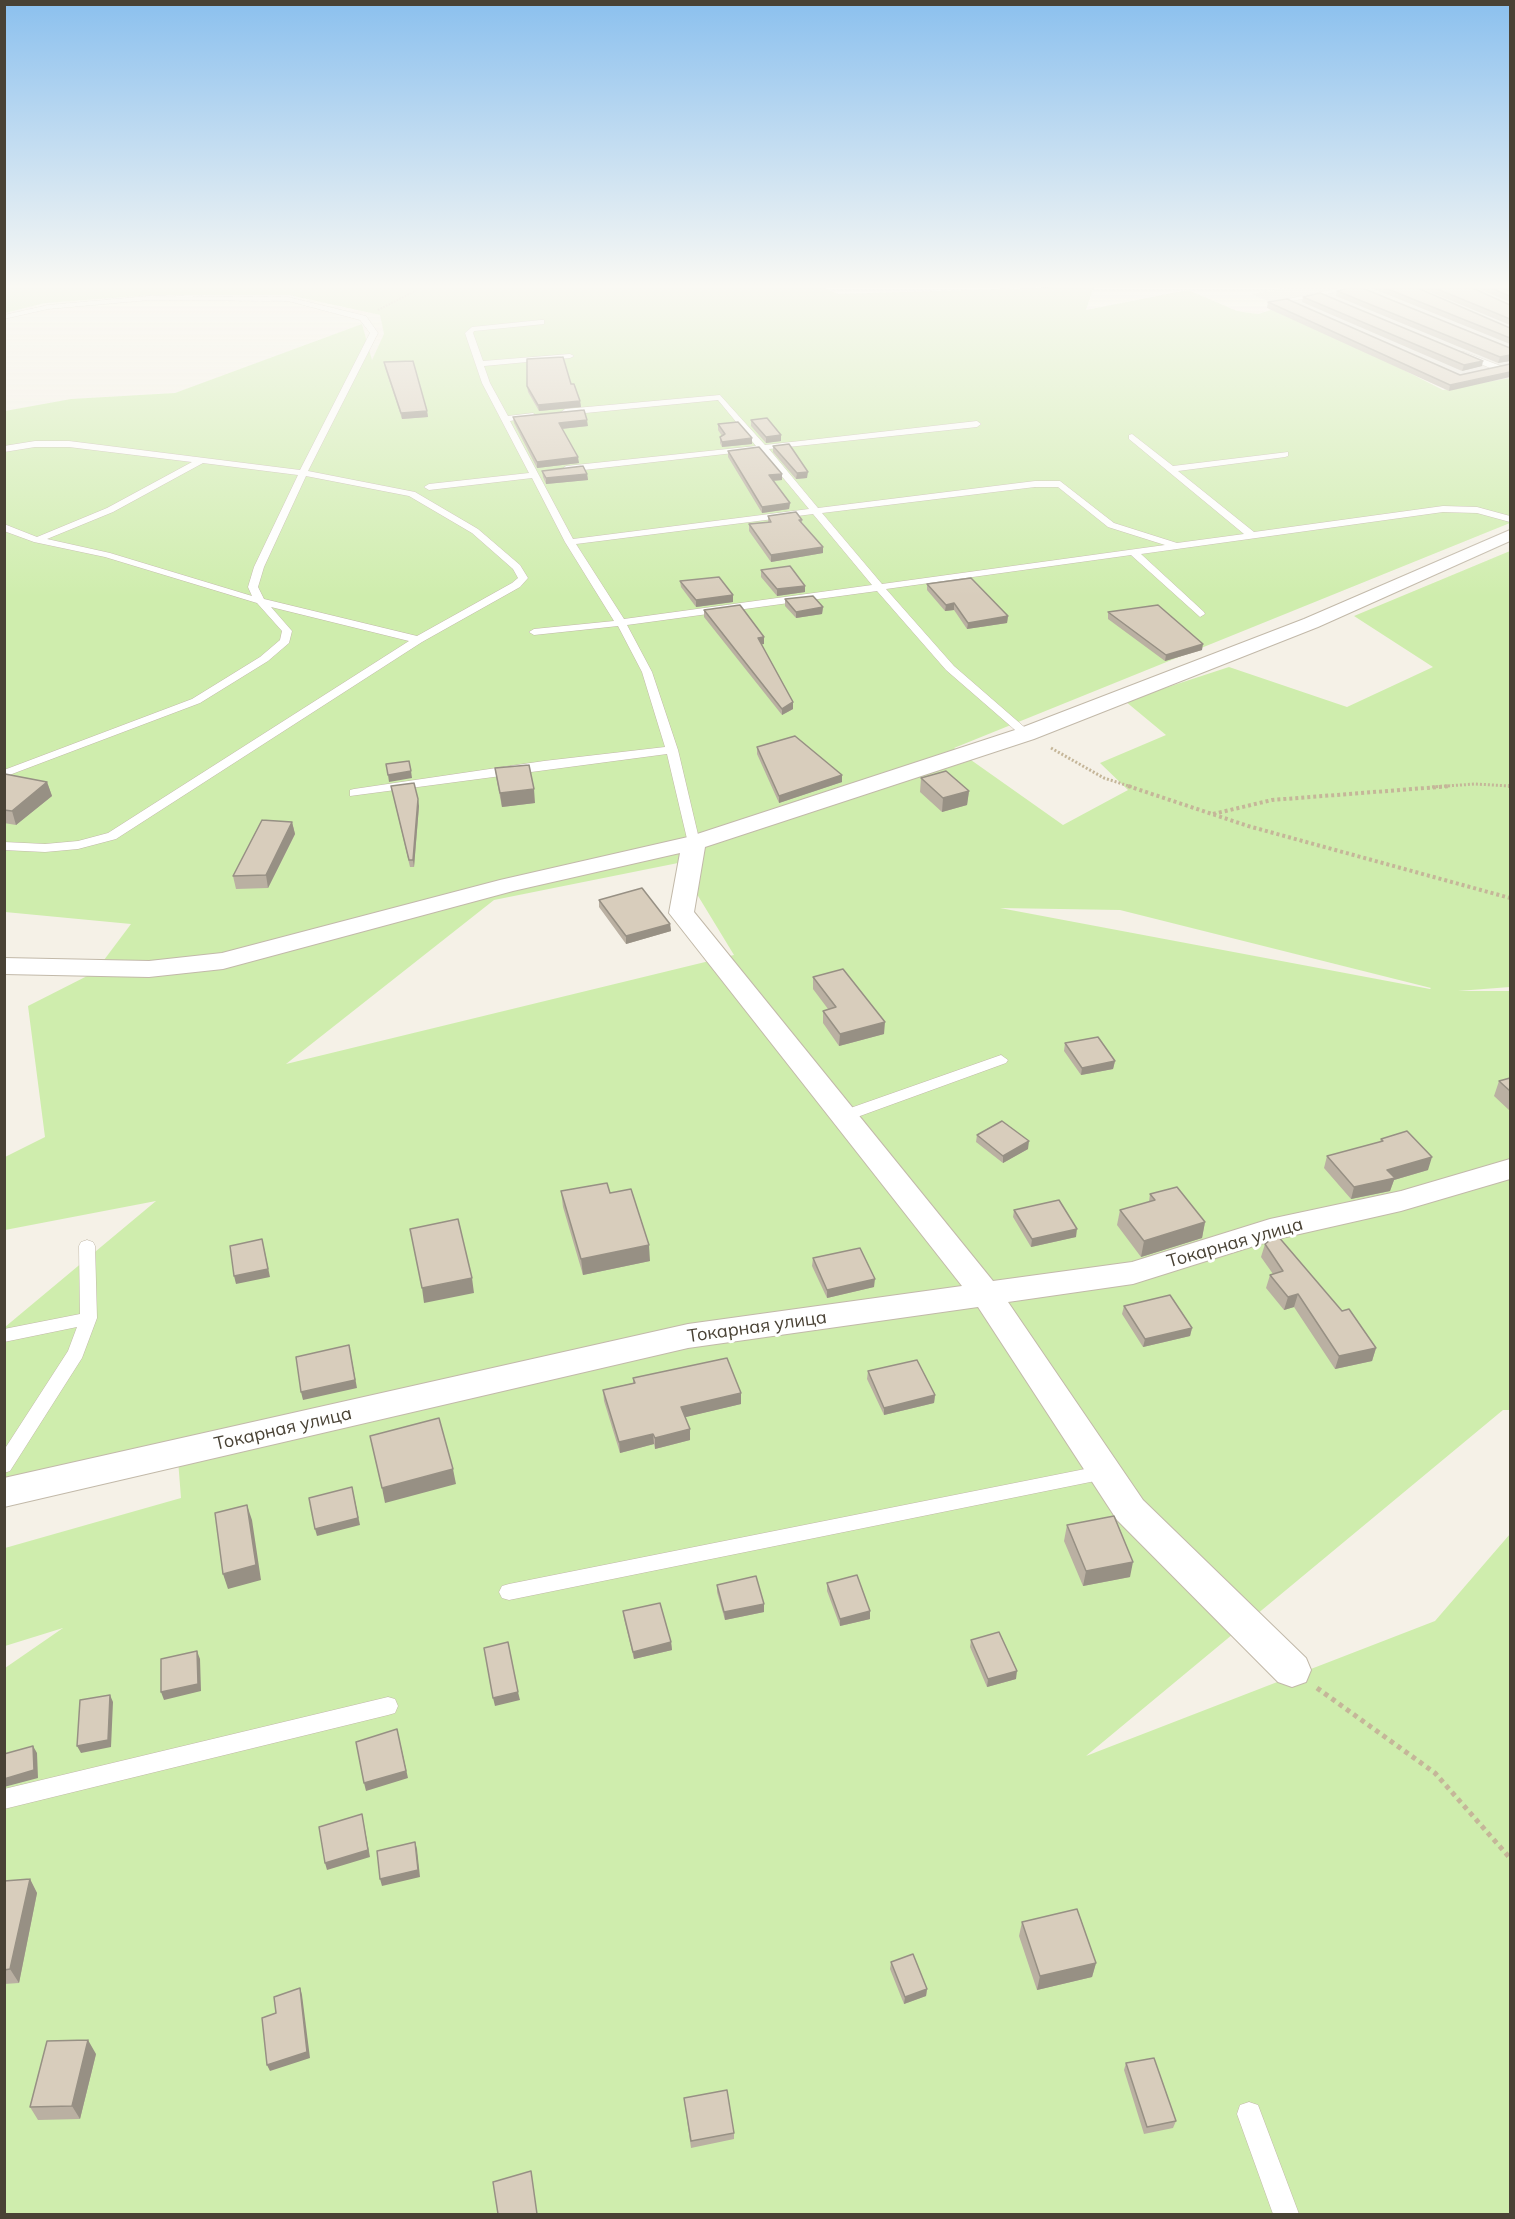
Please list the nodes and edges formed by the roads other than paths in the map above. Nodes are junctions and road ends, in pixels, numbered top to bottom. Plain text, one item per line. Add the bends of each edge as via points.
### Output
1 (345, 390) edge
2 (489, 390) edge
3 (553, 414) edge
4 (541, 415) edge
5 (505, 419) junction
6 (977, 424) dead end
7 (1132, 437) dead end
8 (762, 448) junction
9 (4, 449) edge
10 (1285, 454) dead end
11 (200, 461) junction
12 (1171, 469) junction
13 (557, 470) edge
14 (303, 473) junction
15 (538, 473) junction
16 (429, 488) dead end
17 (816, 512) junction
18 (1510, 519) edge
19 (4, 527) edge
20 (1251, 535) junction
21 (1510, 535) edge
22 (37, 540) junction
23 (570, 542) junction
24 (1178, 545) junction
25 (1133, 552) junction
26 (879, 587) junction
27 (258, 599) junction
28 (1200, 614) dead end
29 (621, 623) junction
30 (534, 632) dead end
31 (418, 640) junction
32 (1026, 735) junction
33 (672, 750) junction
34 (4, 774) edge
35 (354, 793) dead end
36 (694, 843) junction
37 (4, 846) edge
38 (4, 966) edge
39 (1001, 1060) dead end
40 (844, 1116) junction
41 (1510, 1169) edge
42 (87, 1246) dead end
43 (986, 1294) junction
44 (89, 1318) junction
45 (4, 1336) edge
46 (4, 1466) edge
47 (1105, 1473) junction
48 (4, 1493) edge
49 (509, 1592) dead end
50 (1292, 1670) road end
51 (388, 1706) dead end
52 (4, 1799) edge
53 (1249, 2114) dead end
54 (1286, 2214) edge

1 - 14 lane
2 - 5 lane
3 - 8 lane via 720,397
4 - 5 lane
5 - 15 lane
6 - 8 lane
7 - 12 lane
8 - 13 lane
8 - 17 lane
9 - 11 lane via 69,444
10 - 12 lane
11 - 14 lane
11 - 22 lane via 110,510
12 - 20 lane
14 - 27 lane via 259,567 253,587
14 - 31 lane via 412,494 475,531 517,567 523,578 516,585
15 - 16 lane
15 - 23 lane
17 - 23 lane
17 - 24 lane via 1060,484 1111,525
17 - 26 lane
18 - 20 lane via 1477,510 1443,509
19 - 22 lane
20 - 24 lane
21 - 32 street via 1311,623
22 - 27 lane via 107,555
23 - 29 lane
24 - 25 lane
25 - 26 lane
25 - 28 lane
26 - 29 lane
26 - 32 lane via 950,668
27 - 31 lane
27 - 34 lane via 287,631 285,641 264,659 196,701
29 - 30 lane
29 - 33 lane via 647,672
31 - 37 lane via 112,836 78,845
32 - 36 street
33 - 35 lane
33 - 36 lane
36 - 38 street via 509,885 223,961 149,969
36 - 40 street via 681,913
39 - 40 lane
40 - 43 street
41 - 43 street, Токарная улица via 1401,1201 1269,1230 1132,1273
42 - 44 lane
43 - 47 street
43 - 48 street, Токарная улица via 688,1336
44 - 45 lane
44 - 46 lane via 76,1353
47 - 49 lane
47 - 50 street via 1130,1510
51 - 52 lane
53 - 54 lane

